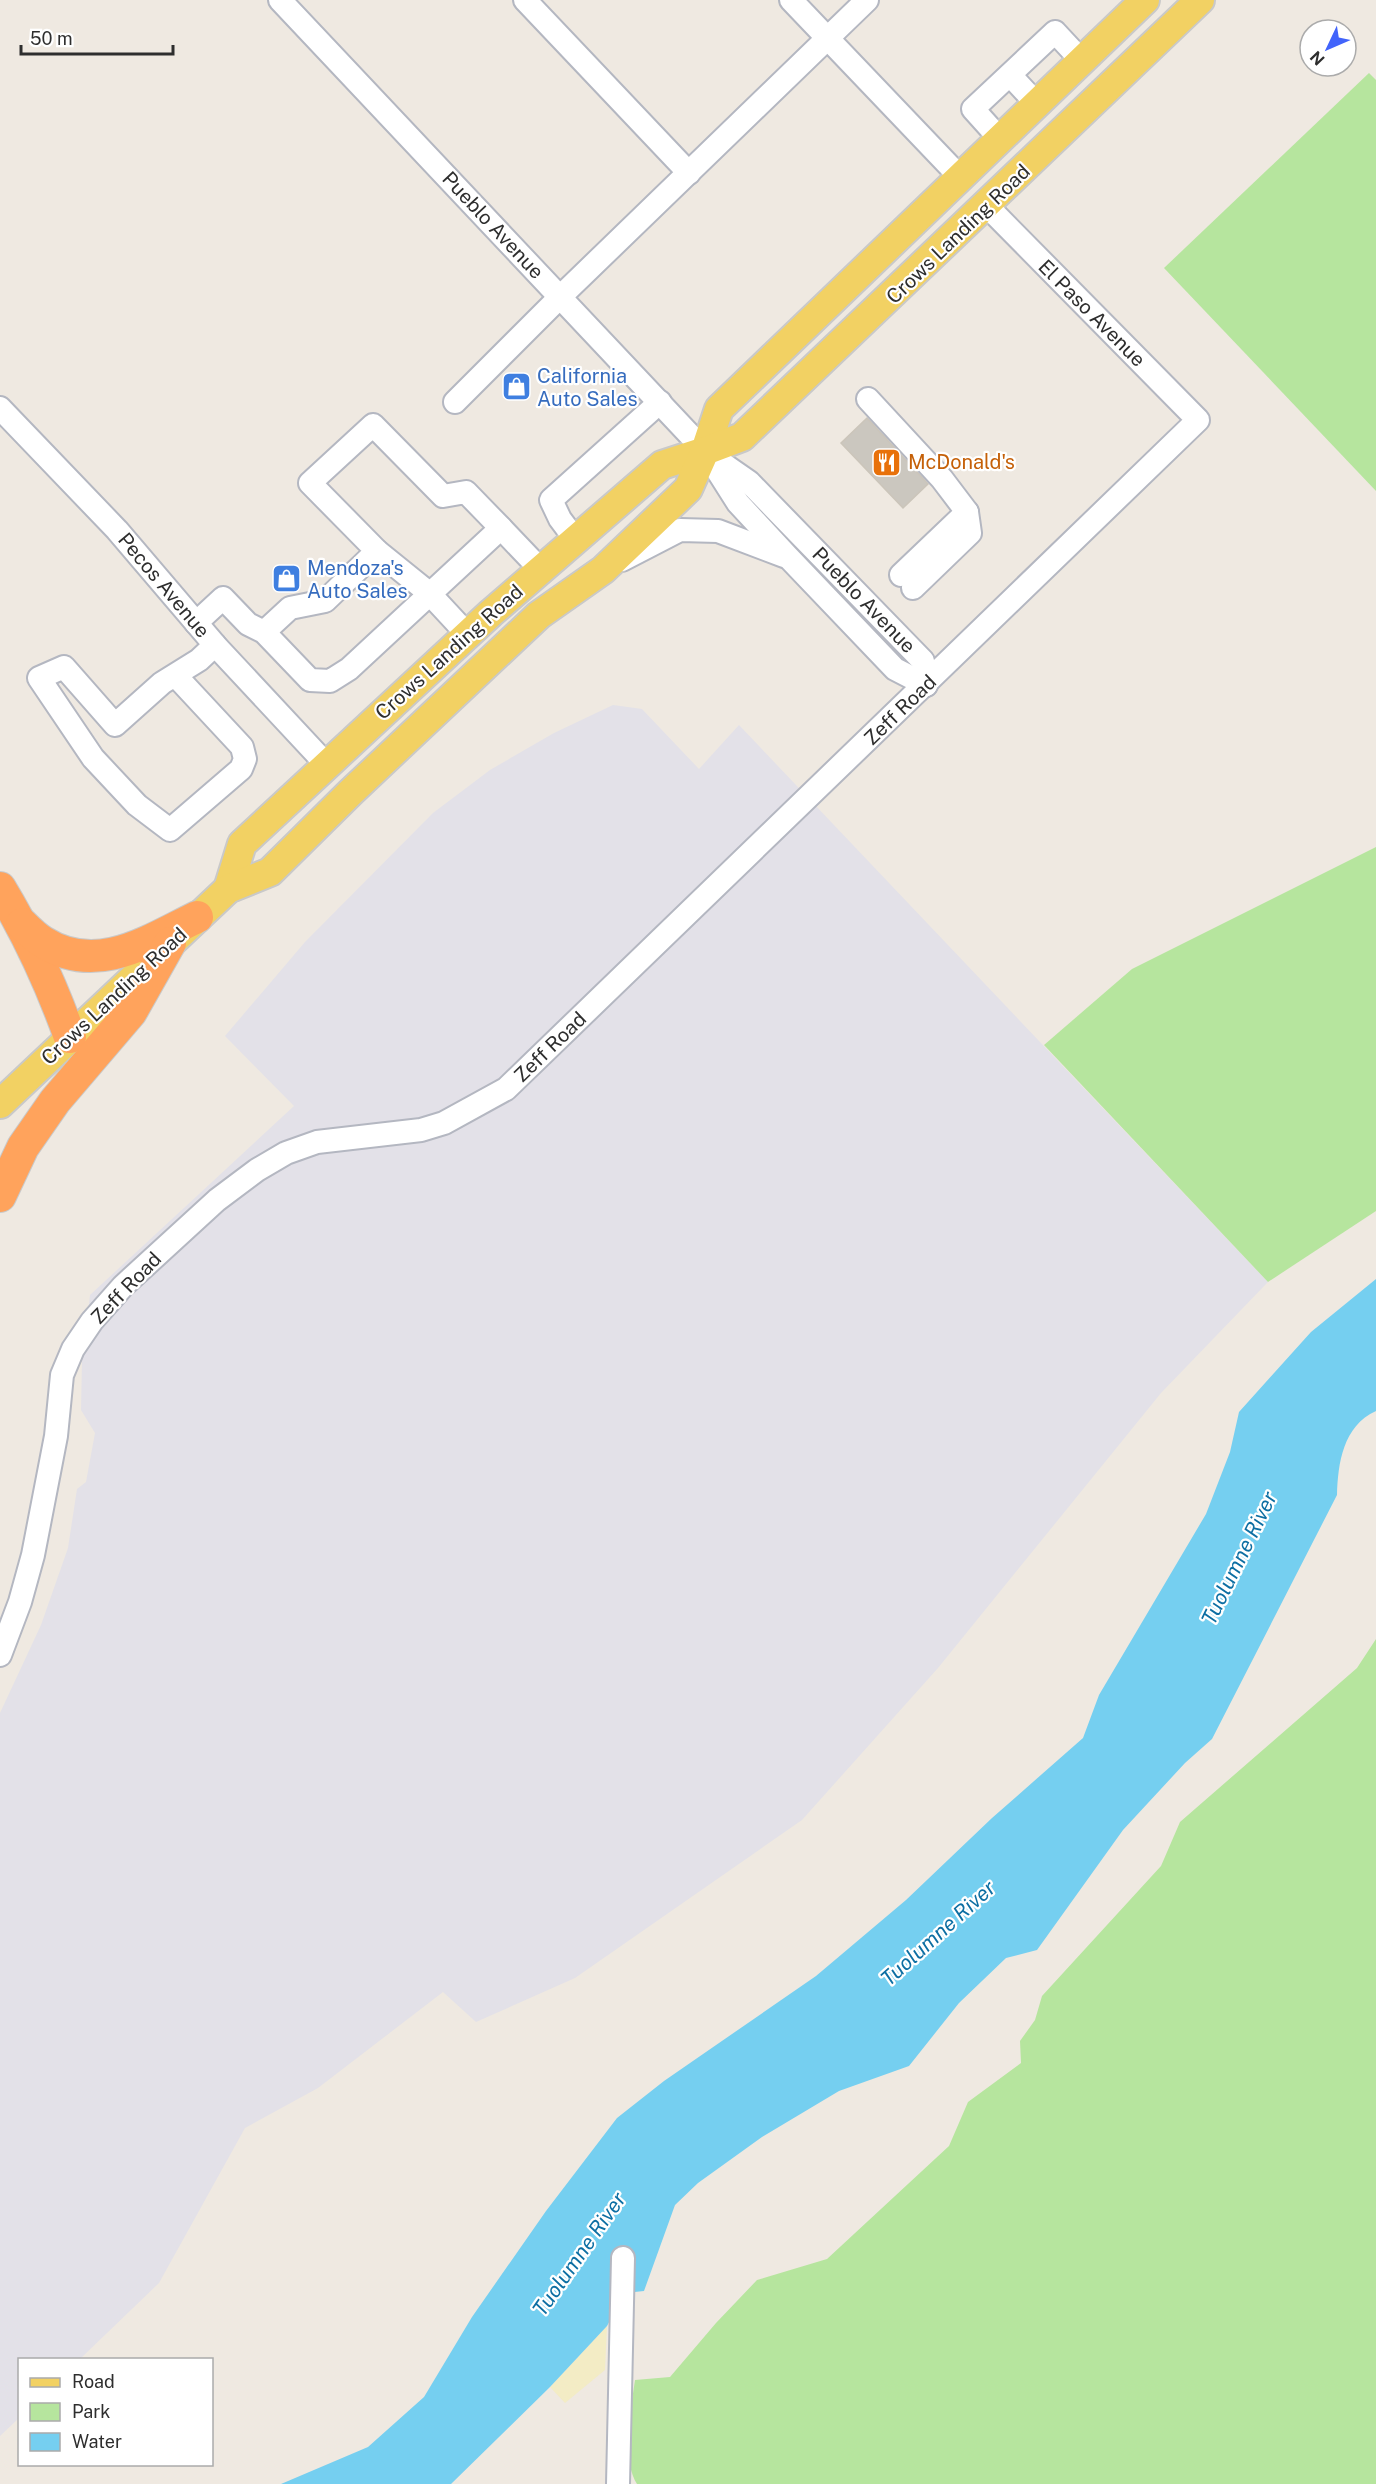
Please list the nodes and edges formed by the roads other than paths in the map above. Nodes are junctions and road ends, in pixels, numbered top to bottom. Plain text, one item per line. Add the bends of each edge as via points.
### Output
1 (280, 0) edge
2 (525, 0) edge
3 (791, 0) edge
4 (867, 0) edge
5 (1145, 0) edge
6 (1200, 0) edge
7 (828, 38) junction
8 (1089, 54) junction
9 (1010, 75) junction
10 (1037, 104) junction
11 (1000, 139) junction
12 (688, 173) junction
13 (960, 177) junction
14 (987, 206) junction
15 (560, 297) junction
16 (868, 399) dead end
17 (455, 402) dead end
18 (660, 402) junction
19 (0, 408) edge
20 (1198, 420) joint
21 (705, 451) junction
22 (501, 528) junction
23 (575, 539) junction
24 (377, 551) junction
25 (788, 557) junction
26 (541, 570) junction
27 (603, 570) junction
28 (907, 582) dead end
29 (429, 593) junction
30 (196, 623) junction
31 (264, 632) junction
32 (468, 634) junction
33 (215, 645) junction
34 (175, 675) junction
35 (926, 685) junction
36 (326, 764) junction
37 (0, 888) edge
38 (228, 889) junction
39 (197, 917) junction
40 (22, 924) junction
41 (170, 943) junction
42 (70, 1037) junction
43 (0, 1104) edge
44 (0, 1196) edge
45 (0, 1655) edge
46 (623, 2258) dead end
47 (618, 2484) edge

1 - 15 street, Pueblo Avenue
2 - 12 street
3 - 7 street
4 - 7 street
5 - 8 main road, Crows Landing Road
6 - 14 main road, Crows Landing Road
7 - 12 street
7 - 13 street
8 - 9 street via 1055,32
8 - 10 main road, Crows Landing Road
8 - 14 main road via 1085,72 1062,102 994,171 983,188
9 - 10 street
9 - 11 street via 973,109
10 - 11 main road, Crows Landing Road
11 - 13 main road, Crows Landing Road
12 - 15 street
13 - 21 main road, Crows Landing Road via 719,409
14 - 20 street, El Paso Avenue
14 - 21 main road, Crows Landing Road via 742,438
15 - 17 street
15 - 18 street, Pueblo Avenue
16 - 28 street via 968,512
18 - 21 street, Pueblo Avenue
18 - 23 street via 551,500
19 - 30 street, Pecos Avenue via 117,530
20 - 35 street, Zeff Road
21 - 23 main road, Crows Landing Road via 662,465
21 - 25 street, Pueblo Avenue via 738,503
21 - 27 main road, Crows Landing Road via 688,489
21 - 35 street, Pueblo Avenue via 749,482 923,661
22 - 24 street via 465,492 442,495 373,425 310,483
22 - 26 street
22 - 29 street
23 - 26 main road, Crows Landing Road
24 - 29 street
24 - 31 street via 325,601 290,608
25 - 27 street via 718,531 681,530
25 - 35 street, Pueblo Avenue via 896,669
26 - 32 main road, Crows Landing Road
27 - 38 main road, Crows Landing Road via 539,615 270,872
29 - 31 street via 349,669 330,681 310,680
29 - 32 street
30 - 31 street via 223,597 248,624
30 - 33 street, Pecos Avenue
32 - 36 main road, Crows Landing Road
33 - 34 street
33 - 36 street, Pecos Avenue
34 - 34 street via 115,725 64,667 39,678 93,758 137,805 170,830 241,769 245,759 242,747
35 - 45 street, Zeff Road via 506,1089 444,1123 422,1130 317,1142 286,1153 217,1200 123,1286 73,1348 62,1375 56,1436 33,1555
36 - 38 main road, Crows Landing Road via 242,844
37 - 40 highway
38 - 39 main road, Crows Landing Road
39 - 40 highway via 126,952 107,956 60,950 42,942
39 - 41 main road, Crows Landing Road
40 - 42 highway
41 - 42 main road, Crows Landing Road
41 - 44 highway via 131,1012 55,1101 23,1147
42 - 43 main road, Crows Landing Road
46 - 47 street

